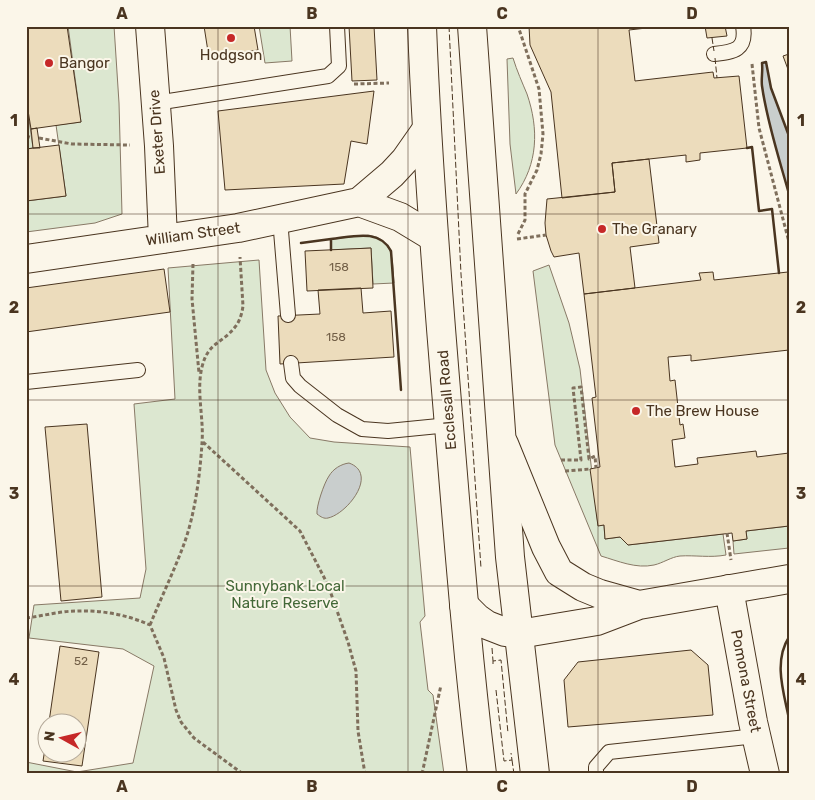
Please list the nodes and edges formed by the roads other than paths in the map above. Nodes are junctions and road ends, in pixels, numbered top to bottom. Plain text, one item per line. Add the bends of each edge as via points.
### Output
1 (150, 26) edge
2 (337, 26) edge
3 (422, 26) edge
4 (472, 26) edge
5 (744, 30) edge
6 (714, 54) dead end
7 (156, 103) junction
8 (426, 130) junction
9 (358, 202) junction
10 (280, 219) junction
11 (434, 238) junction
12 (163, 239) junction
13 (26, 259) edge
14 (288, 316) dead end
15 (291, 363) dead end
16 (138, 370) dead end
17 (26, 382) edge
18 (449, 426) junction
19 (502, 438) junction
20 (789, 579) edge
21 (730, 589) junction
22 (464, 605) junction
23 (639, 605) junction
24 (519, 634) junction
25 (756, 736) junction
26 (482, 774) edge
27 (535, 774) edge
28 (596, 774) edge
29 (765, 774) edge

1 - 7 street, Exeter Drive
2 - 7 lane via 339,66 328,76
3 - 8 street, Ecclesall Road
4 - 19 street
5 - 6 lane via 743,41 735,50
7 - 12 street, Exeter Drive
8 - 9 street, William Street via 392,174
8 - 11 street, Ecclesall Road
9 - 10 street, William Street
9 - 11 street via 400,217
10 - 12 street, William Street
10 - 14 lane
11 - 18 street, Ecclesall Road
12 - 13 street, William Street
15 - 18 lane via 293,378 300,386 337,415 362,429 388,431
16 - 17 lane
18 - 22 street, Ecclesall Road
19 - 23 street via 554,564 564,576 583,587
19 - 24 street
20 - 21 street
21 - 23 street
21 - 25 street, Pomona Street
22 - 24 street via 488,625
22 - 26 street, Ecclesall Road
23 - 24 street via 597,621
24 - 27 street
25 - 28 lane via 609,752 596,767
25 - 29 street, Pomona Street

